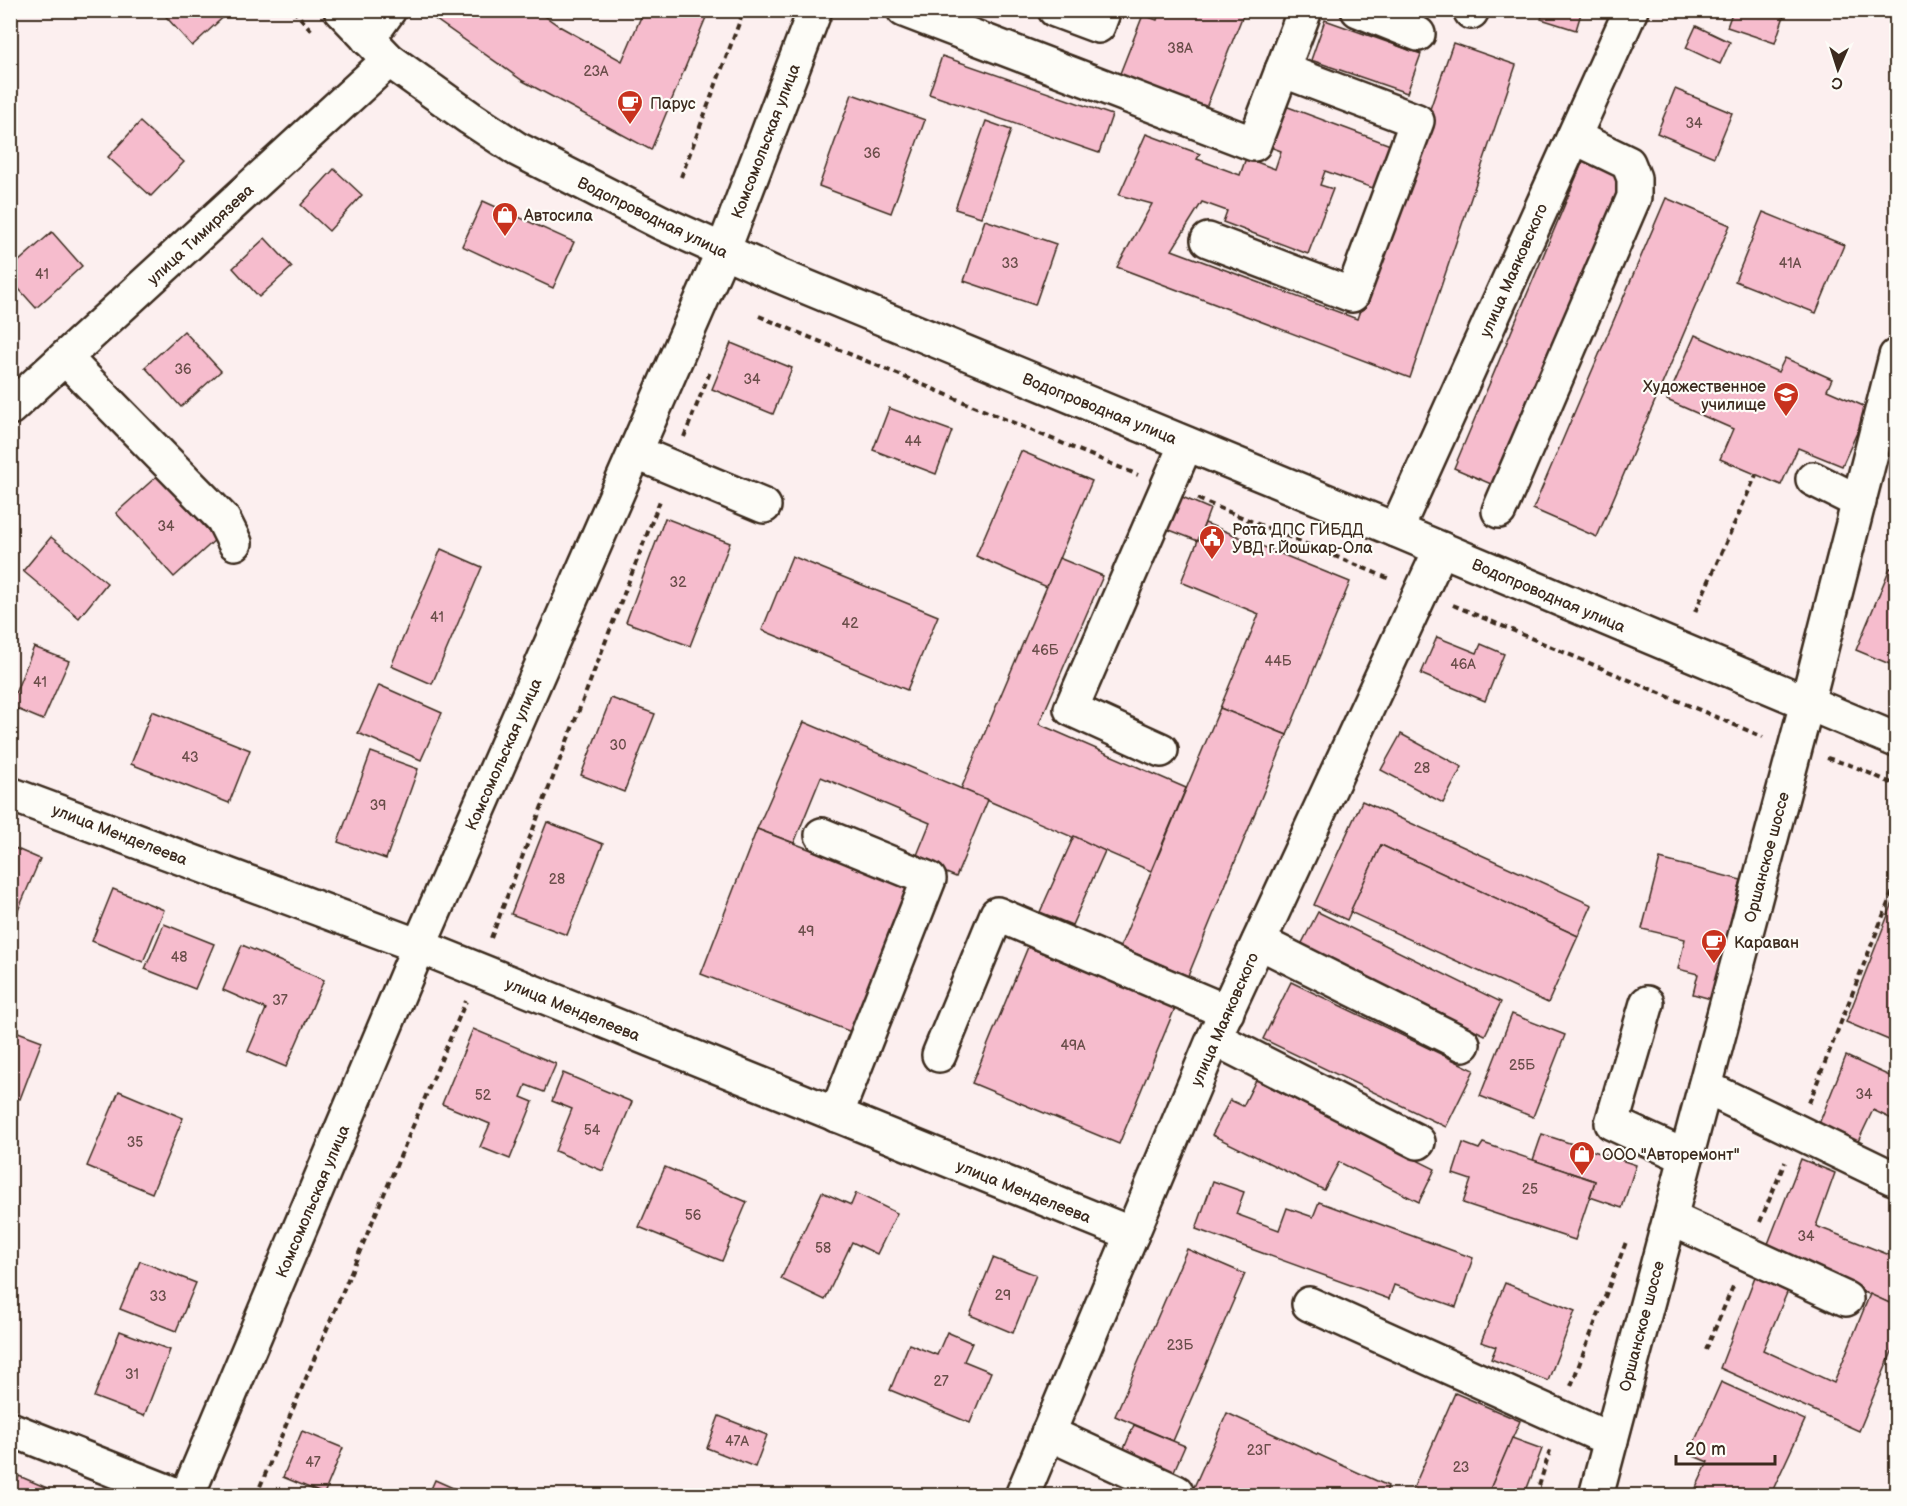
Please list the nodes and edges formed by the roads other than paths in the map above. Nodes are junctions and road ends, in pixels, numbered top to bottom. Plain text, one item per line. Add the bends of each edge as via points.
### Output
1 (341, 10) edge
2 (389, 10) edge
3 (815, 10) edge
4 (904, 10) edge
5 (1055, 10) edge
6 (1104, 10) edge
7 (1305, 10) edge
8 (1358, 10) edge
9 (1631, 10) edge
10 (1418, 34) dead end
11 (379, 49) junction
12 (1282, 70) junction
13 (1574, 137) junction
14 (1208, 240) dead end
15 (723, 251) junction
16 (1896, 356) edge
17 (65, 358) junction
18 (10, 408) edge
19 (1186, 444) junction
20 (635, 452) junction
21 (1813, 479) dead end
22 (1859, 502) junction
23 (764, 506) dead end
24 (1499, 511) dead end
25 (1396, 530) junction
26 (235, 543) dead end
27 (1441, 549) junction
28 (1807, 703) junction
29 (1896, 741) edge
30 (1161, 750) dead end
31 (10, 794) edge
32 (822, 836) dead end
33 (1259, 942) junction
34 (419, 946) junction
35 (1647, 1003) dead end
36 (1221, 1025) junction
37 (1463, 1044) dead end
38 (939, 1055) dead end
39 (1705, 1087) junction
40 (836, 1115) junction
41 (1418, 1142) dead end
42 (1686, 1157) junction
43 (1893, 1178) dead end
44 (1670, 1218) junction
45 (1132, 1234) junction
46 (1846, 1299) dead end
47 (1309, 1304) dead end
48 (10, 1429) edge
49 (1048, 1433) junction
50 (1611, 1440) junction
51 (179, 1496) edge
52 (188, 1496) edge
53 (1022, 1496) edge
54 (1176, 1496) edge
55 (1596, 1496) edge

1 - 11 street, Водопроводная улица
2 - 11 street, улица Тимирязева
3 - 15 street, Комсомольская улица
4 - 12 street via 1254,144
5 - 6 street via 1098,26
7 - 12 street
8 - 10 street
9 - 13 street, улица Маяковского
11 - 15 street, Водопроводная улица via 435,95 517,149
11 - 17 street, улица Тимирязева
12 - 14 street via 1417,121 1352,295
13 - 24 street via 1628,163 1634,178 1634,197
13 - 25 street, улица Маяковского
15 - 19 street, Водопроводная улица
15 - 20 street, Комсомольская улица
16 - 22 street, Оршанское шоссе
17 - 18 street, улица Тимирязева
17 - 26 street via 223,519
19 - 25 street, Водопроводная улица
19 - 30 street via 1071,709
20 - 23 street
20 - 34 street, Комсомольская улица
21 - 22 street
22 - 28 street, Оршанское шоссе
25 - 27 street, Водопроводная улица
27 - 28 street, Водопроводная улица
27 - 33 street, улица Маяковского
28 - 29 street, Водопроводная улица
28 - 39 street, Оршанское шоссе
31 - 34 street, улица Менделеева
32 - 40 street via 929,879
33 - 36 street, улица Маяковского
33 - 37 street
34 - 40 street, улица Менделеева
34 - 52 street, Комсомольская улица
35 - 42 street via 1612,1124
36 - 38 street via 997,914
36 - 41 street
36 - 45 street, улица Маяковского
39 - 42 street, Оршанское шоссе
39 - 43 street
40 - 45 street, улица Менделеева
42 - 44 street, Оршанское шоссе
44 - 46 street
44 - 50 street, Оршанское шоссе
45 - 49 street, улица Маяковского
47 - 50 street
48 - 51 street
49 - 53 street, улица Маяковского
49 - 54 street via 1176,1492
50 - 55 street, Оршанское шоссе

